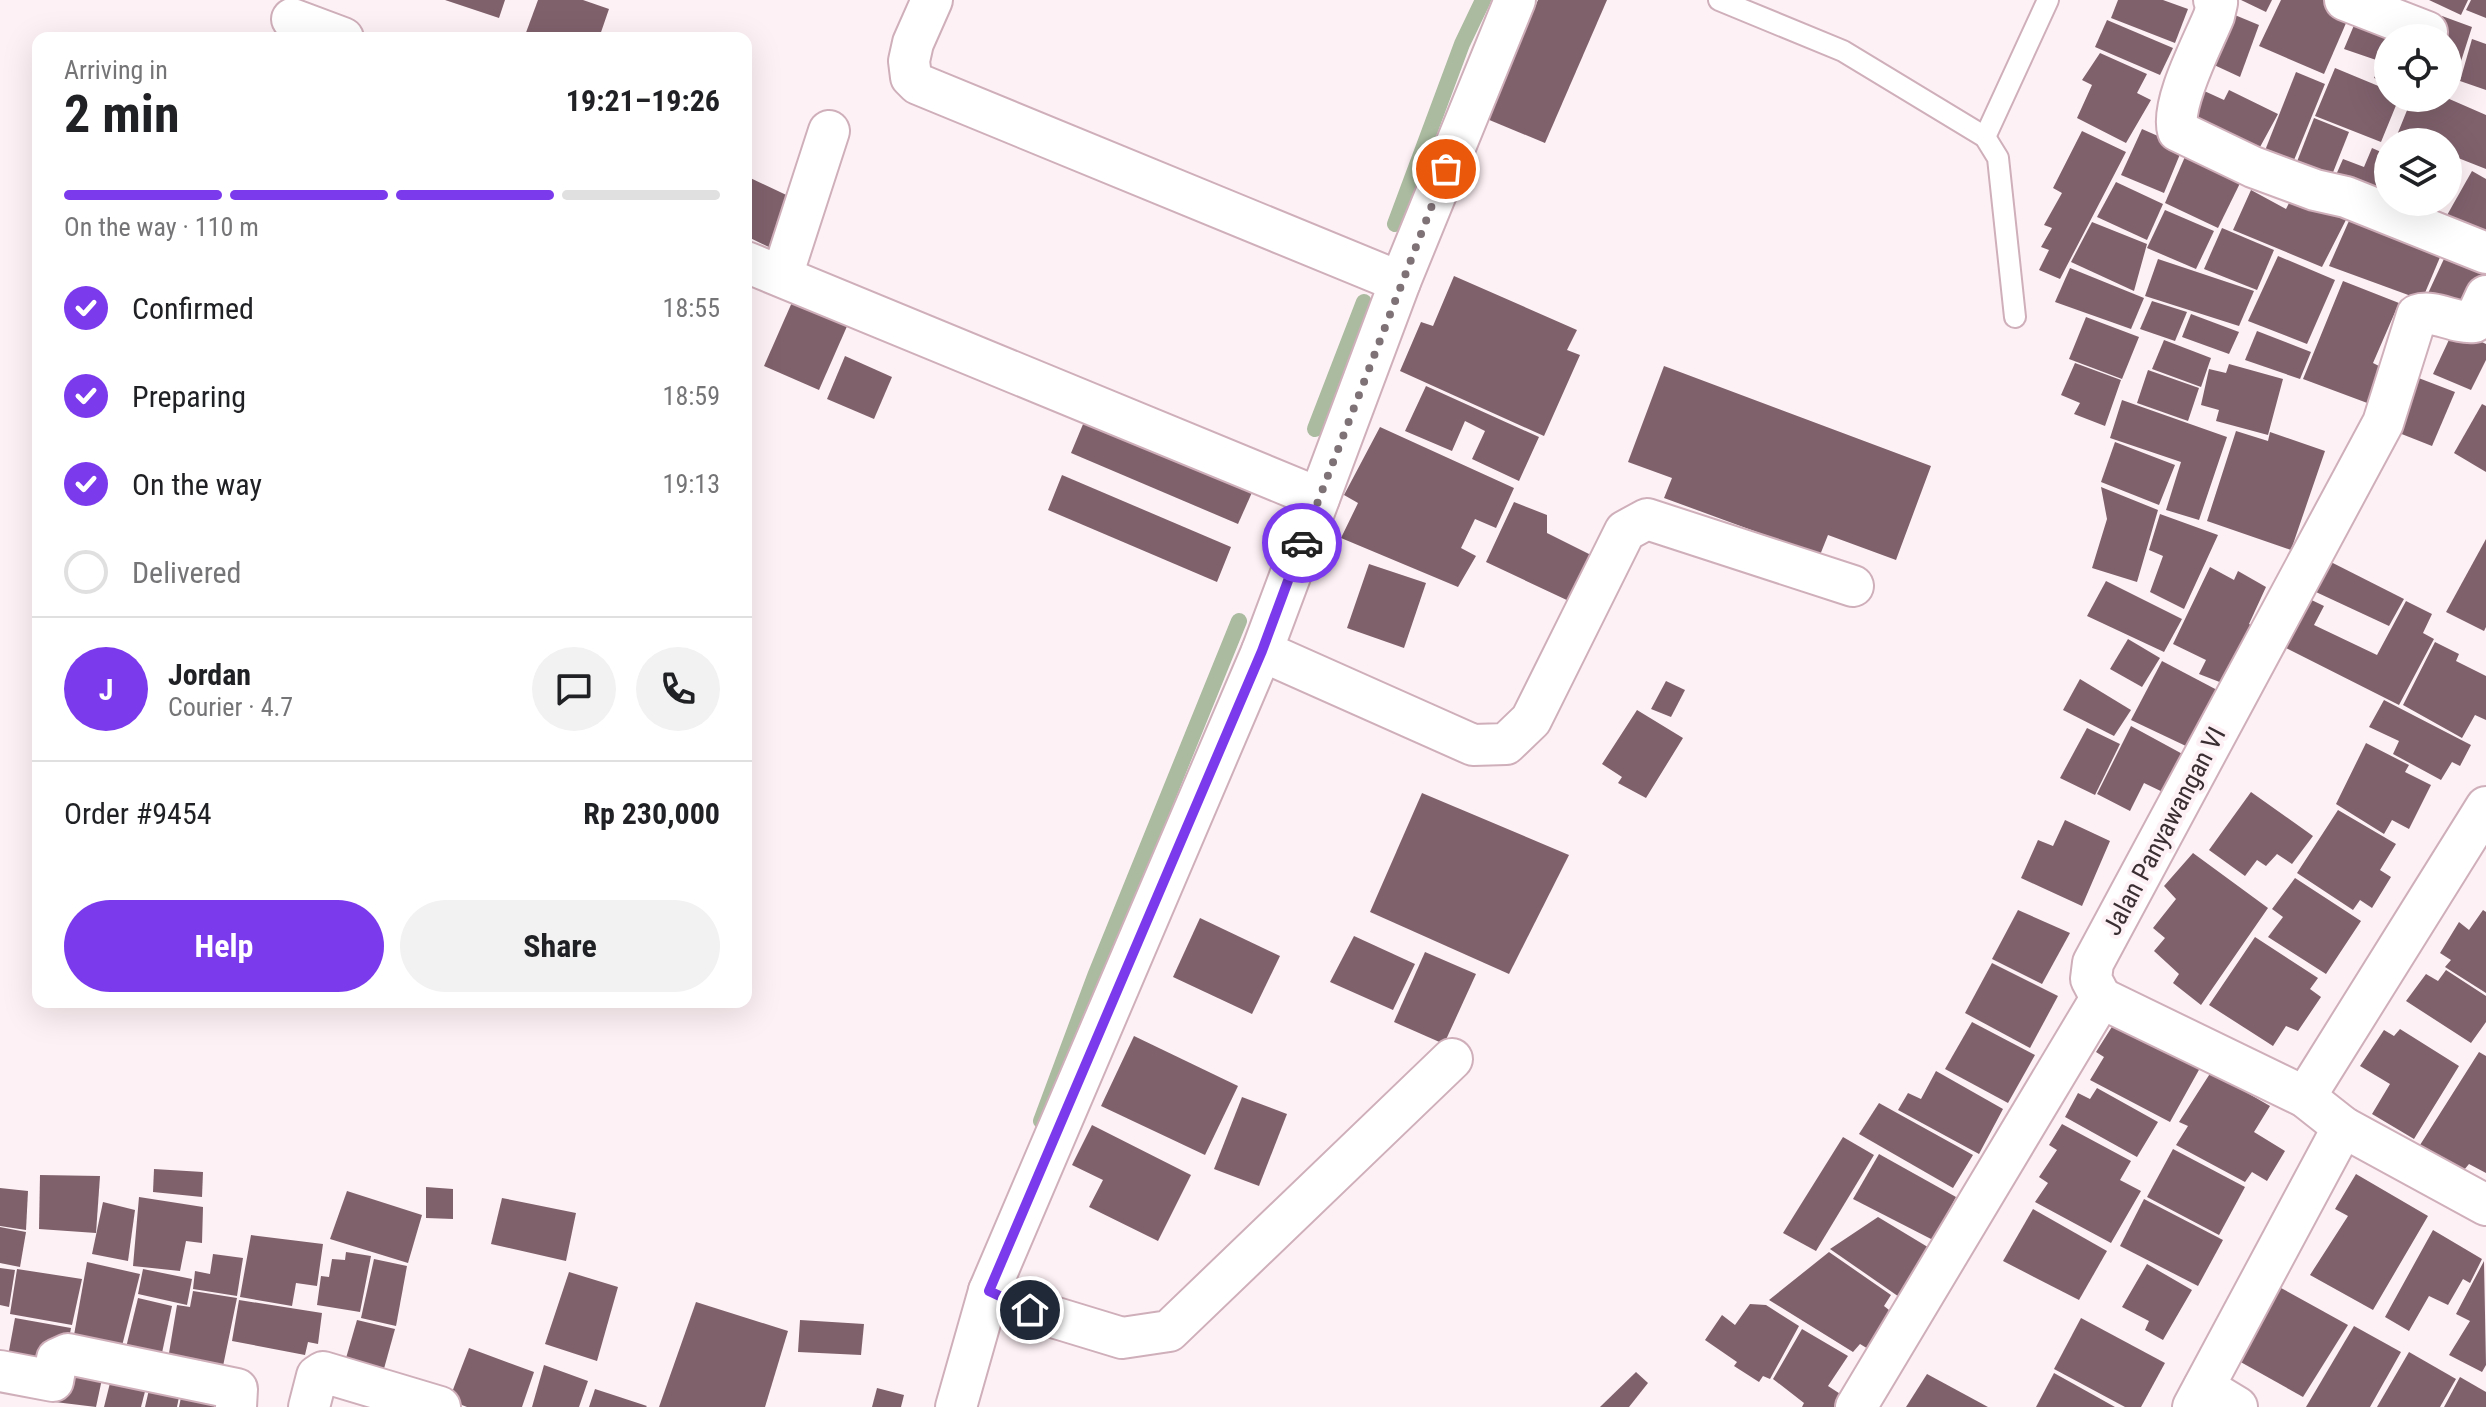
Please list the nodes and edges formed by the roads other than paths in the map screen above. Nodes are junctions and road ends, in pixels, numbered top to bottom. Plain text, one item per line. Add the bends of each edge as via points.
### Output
1 (932, 0) edge
2 (1515, 0) edge
3 (1719, 0) edge
4 (2048, 0) edge
5 (2214, 0) edge
6 (2345, 0) edge
7 (292, 19) dead end
8 (2406, 24) edge
9 (327, 32) edge
10 (829, 131) dead end
11 (1985, 137) junction
12 (2486, 253) edge
13 (764, 269) edge
14 (1400, 282) junction
15 (2486, 296) edge
16 (2015, 317) dead end
17 (1319, 498) junction
18 (1853, 586) dead end
19 (1262, 651) junction
20 (2486, 807) edge
21 (2101, 998) junction
22 (1452, 1059) dead end
23 (2305, 1097) junction
24 (2343, 1127) junction
25 (2486, 1205) edge
26 (989, 1291) junction
27 (0, 1371) edge
28 (2198, 1397) edge
29 (236, 1407) edge
30 (309, 1407) edge
31 (440, 1407) edge
32 (956, 1407) edge
33 (1856, 1407) edge
34 (2237, 1407) edge

1 - 14 street via 909,61 918,84
2 - 14 street
3 - 11 lane via 1843,51
4 - 11 lane
5 - 12 street via 2214,16 2175,122 2178,131 2253,167
6 - 8 street
7 - 9 street
10 - 13 street
11 - 16 lane via 1998,158
13 - 17 street
14 - 17 street
15 - 21 street, Jalan Panyawangan VI via 2474,322 2417,315 2383,423 2093,963 2091,979
17 - 19 street
18 - 19 street via 1647,519 1625,531 1531,720 1506,744 1473,745
19 - 26 street
20 - 23 street
21 - 23 street
21 - 33 street
22 - 26 street via 1169,1331 1122,1338 1030,1310
23 - 24 street
24 - 25 street
24 - 28 street
26 - 32 street
27 - 29 street via 53,1381 57,1359 68,1354 237,1389
28 - 34 street
30 - 31 street via 317,1376 323,1372

